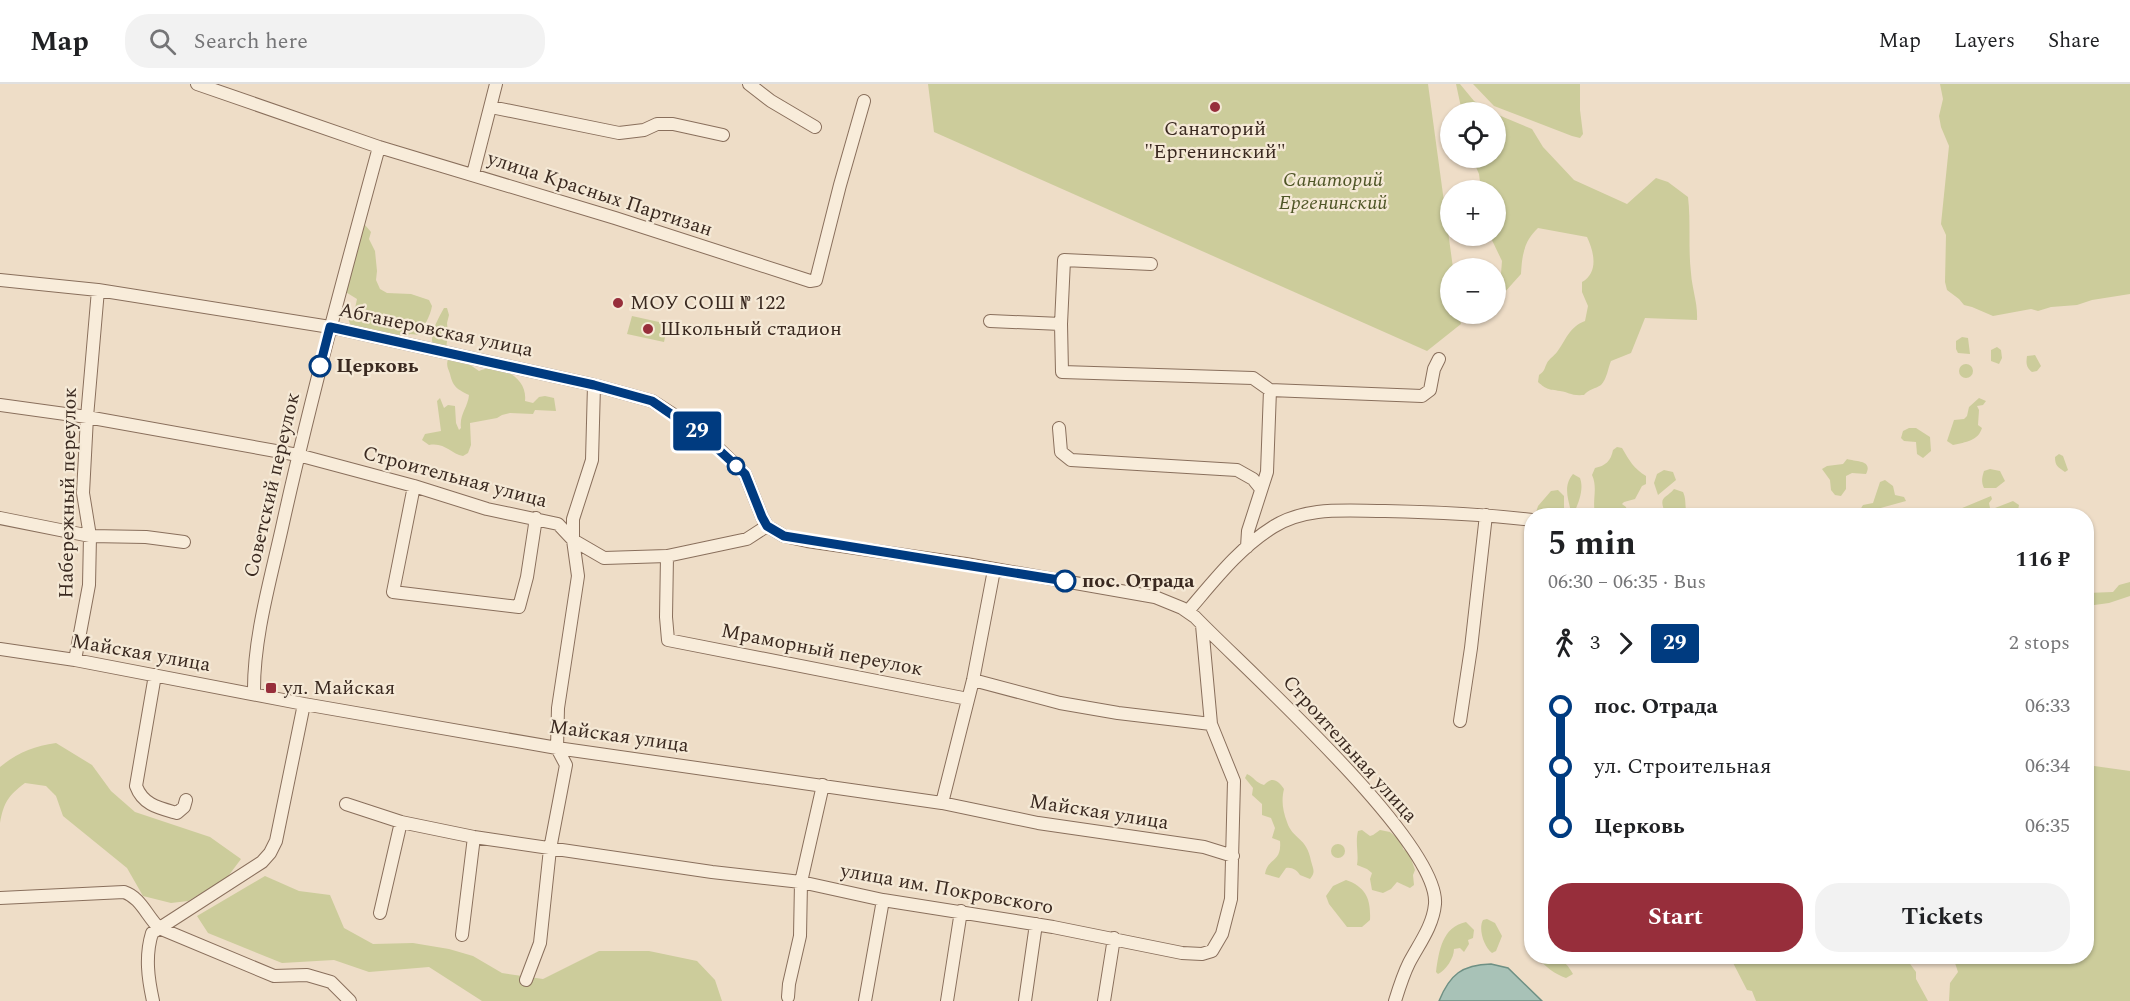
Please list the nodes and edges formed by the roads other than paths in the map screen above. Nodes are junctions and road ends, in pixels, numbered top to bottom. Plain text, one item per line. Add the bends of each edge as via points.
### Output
1 (494, 84) edge
2 (749, 84) edge
3 (200, 85) edge
4 (864, 101) dead end
5 (491, 107) junction
6 (815, 128) dead end
7 (723, 135) dead end
8 (379, 147) junction
9 (473, 174) junction
10 (1151, 264) dead end
11 (0, 280) edge
12 (98, 290) junction
13 (990, 321) dead end
14 (1061, 324) junction
15 (330, 327) junction
16 (1439, 358) dead end
17 (594, 385) junction
18 (1270, 390) junction
19 (0, 405) edge
20 (87, 417) junction
21 (1059, 428) dead end
22 (298, 455) junction
23 (414, 486) junction
24 (1262, 489) junction
25 (1486, 515) junction
26 (536, 518) junction
27 (0, 519) edge
28 (1524, 519) edge
29 (767, 526) junction
30 (90, 536) junction
31 (573, 540) junction
32 (184, 542) dead end
33 (1247, 547) junction
34 (667, 556) junction
35 (994, 570) junction
36 (1188, 611) junction
37 (1203, 625) junction
38 (0, 649) edge
39 (75, 660) junction
40 (155, 675) junction
41 (973, 680) junction
42 (254, 694) junction
43 (968, 699) junction
44 (304, 704) junction
45 (1460, 721) dead end
46 (1211, 724) junction
47 (557, 748) junction
48 (823, 785) junction
49 (186, 800) dead end
50 (942, 803) junction
51 (346, 804) dead end
52 (401, 822) junction
53 (474, 837) junction
54 (550, 850) junction
55 (1233, 856) junction
56 (801, 882) junction
57 (0, 898) edge
58 (883, 900) junction
59 (962, 911) junction
60 (380, 913) dead end
61 (1036, 924) junction
62 (159, 928) junction
63 (462, 935) dead end
64 (1114, 938) junction
65 (526, 980) dead end
66 (788, 997) dead end
67 (153, 1001) edge
68 (350, 1001) edge
69 (865, 1001) edge
70 (947, 1001) edge
71 (1025, 1001) edge
72 (1104, 1001) edge
73 (1395, 1001) edge

1 - 5 street
2 - 6 street
3 - 8 street, улица Красных Партизан
4 - 9 street, улица Красных Партизан via 816,280
5 - 7 street via 620,133 673,124
5 - 9 street
8 - 9 street, улица Красных Партизан
8 - 15 street, Советский переулок
10 - 14 street via 1064,260
11 - 12 street, Абганеровская улица
12 - 15 street, Абганеровская улица
12 - 20 street, Набережный переулок
13 - 14 street
14 - 18 street via 1062,372 1253,378
15 - 17 street, Абганеровская улица
15 - 22 street, Советский переулок
16 - 18 street via 1430,390 1422,396
17 - 29 street, Абганеровская улица via 652,401 694,428 745,474
17 - 31 street via 592,460 573,519
18 - 24 street via 1267,472
19 - 20 street, Строительная улица
20 - 22 street, Строительная улица
20 - 30 street, Набережный переулок via 83,494
21 - 24 street via 1061,452 1071,460 1237,470
22 - 23 street, Строительная улица
22 - 42 street, Советский переулок via 253,668
23 - 26 street, Строительная улица via 487,509
23 - 26 street via 393,592 519,607
24 - 33 street via 1248,531
25 - 28 street
25 - 33 street via 1323,511 1296,516 1274,526
25 - 45 street
26 - 31 street, Строительная улица via 558,524
27 - 30 street
29 - 34 street, Строительная улица via 747,539
29 - 35 street, Строительная улица via 784,536 807,541
30 - 32 street
30 - 39 street, Набережный переулок via 88,585
31 - 34 street, Строительная улица via 604,558
31 - 47 street via 578,576 558,708
33 - 36 street via 1218,574
34 - 43 street, Мраморный переулок via 668,640
35 - 36 street, Строительная улица via 1155,597
35 - 41 street
36 - 37 street, Строительная улица
37 - 46 street, улица им. Покровского
37 - 73 street, Строительная улица via 1271,689 1388,814 1423,865 1435,891 1435,905
38 - 39 street, Майская улица
39 - 40 street, Майская улица
40 - 42 street, Майская улица
40 - 49 street via 136,786 146,801 177,813
41 - 43 street
41 - 46 street via 1060,703
42 - 44 street, Майская улица
43 - 50 street
44 - 47 street, Майская улица
44 - 62 street via 288,790 270,853
46 - 55 street, улица им. Покровского via 1234,781
47 - 48 street, Майская улица
47 - 54 street via 566,765
48 - 50 street, Майская улица
48 - 56 street
50 - 55 street, Майская улица via 1038,823 1204,847
51 - 52 street, улица им. Покровского
52 - 53 street, улица им. Покровского
52 - 60 street
53 - 54 street, улица им. Покровского
53 - 63 street
54 - 56 street, улица им. Покровского
54 - 65 street via 540,943
55 - 64 street, улица им. Покровского via 1231,899 1222,934 1212,951 1182,953
56 - 58 street, улица им. Покровского
56 - 66 street via 800,936
57 - 62 street via 123,892 133,895
58 - 59 street, улица им. Покровского
58 - 69 street
59 - 61 street, улица им. Покровского
59 - 70 street
61 - 64 street, улица им. Покровского
61 - 71 street
62 - 67 street via 152,933 147,949
62 - 68 street via 274,976 307,975 331,982
64 - 72 street

